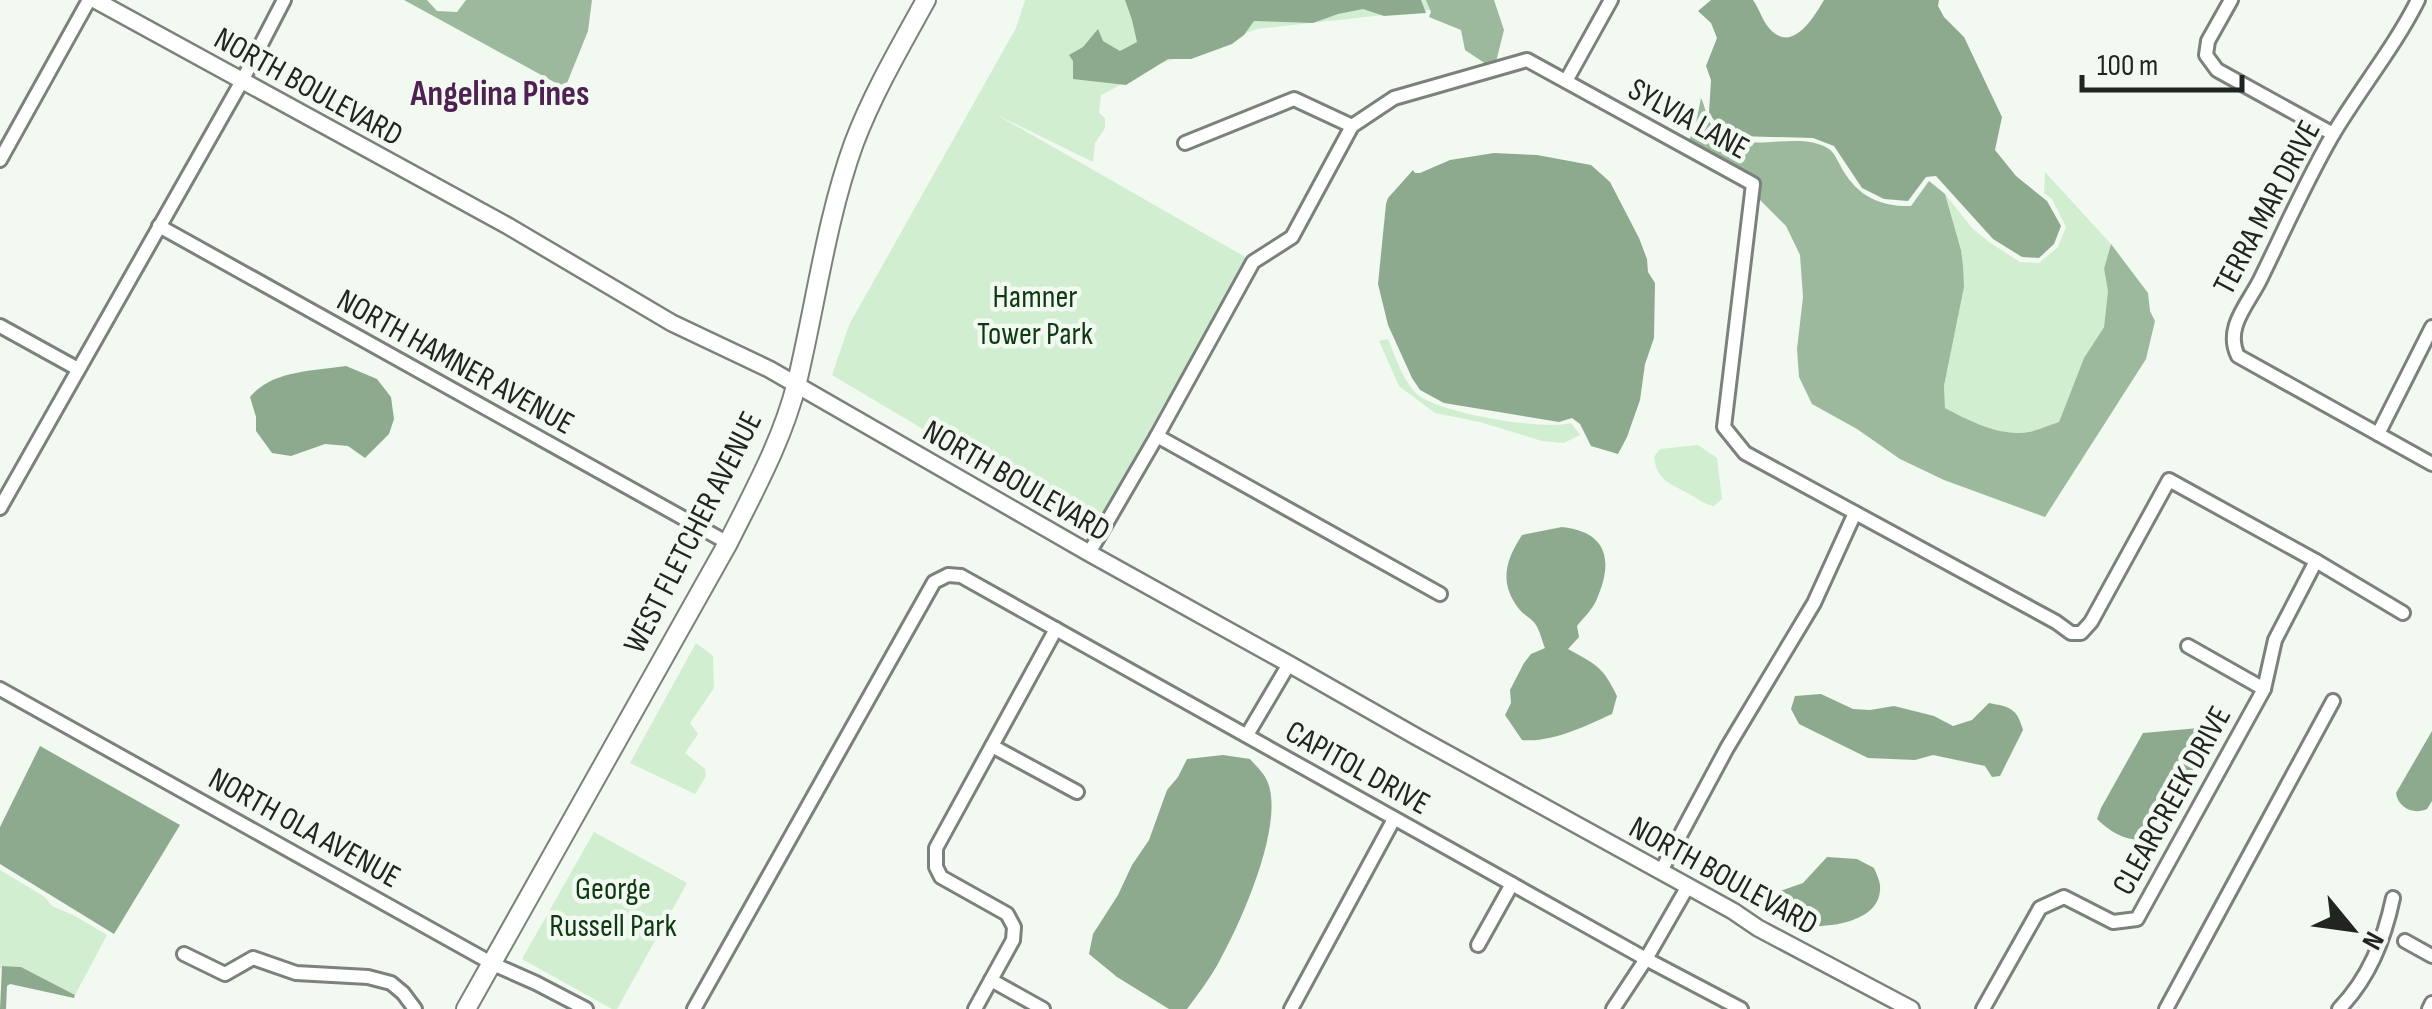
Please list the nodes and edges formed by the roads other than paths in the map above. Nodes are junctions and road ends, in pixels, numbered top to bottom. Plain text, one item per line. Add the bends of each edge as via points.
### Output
1 (92, 0) edge
2 (284, 0) edge
3 (926, 0) edge
4 (1611, 0) edge
5 (2231, 0) edge
6 (2418, 0) edge
7 (242, 81) junction
8 (1566, 81) junction
9 (1352, 126) junction
10 (2334, 134) junction
11 (1184, 143) dead end
12 (0, 160) edge
13 (158, 226) junction
14 (0, 326) edge
15 (2432, 326) edge
16 (78, 369) junction
17 (796, 386) junction
18 (2378, 434) junction
19 (1158, 436) junction
20 (2432, 464) edge
21 (0, 508) edge
22 (1854, 513) junction
23 (728, 543) junction
24 (1089, 553) junction
25 (2316, 562) junction
26 (1440, 594) dead end
27 (2403, 613) dead end
28 (1056, 629) junction
29 (2188, 646) dead end
30 (1289, 664) junction
31 (0, 689) edge
32 (2264, 690) junction
33 (2333, 700) dead end
34 (1247, 736) junction
35 (992, 746) junction
36 (1077, 792) dead end
37 (1394, 819) junction
38 (1662, 872) junction
39 (1512, 884) junction
40 (1688, 886) junction
41 (2393, 898) dead end
42 (2406, 941) dead end
43 (1478, 945) dead end
44 (184, 954) dead end
45 (2432, 956) edge
46 (1646, 959) junction
47 (492, 964) junction
48 (991, 980) junction
49 (415, 1009) edge
50 (466, 1009) edge
51 (586, 1009) edge
52 (694, 1009) edge
53 (975, 1009) edge
54 (1043, 1009) edge
55 (1291, 1009) edge
56 (1614, 1009) edge
57 (1740, 1009) edge
58 (1911, 1009) edge
59 (1983, 1009) edge
60 (2166, 1009) edge
61 (2339, 1009) edge

1 - 7 street, NORTH BOULEVARD
1 - 12 street
2 - 7 street
3 - 17 main road, WEST FLETCHER AVENUE via 853,146
4 - 8 street
5 - 10 street via 2208,41 2206,55 2217,70
6 - 10 street, TERRA MAR DRIVE
7 - 13 street
7 - 17 street, NORTH BOULEVARD
8 - 9 street, SYLVIA LANE via 1527,60 1394,98
8 - 22 street, SYLVIA LANE via 1752,184 1724,427 1744,453
9 - 11 street via 1294,99
9 - 19 street, SYLVIA LANE via 1292,237 1253,262
10 - 18 street, TERRA MAR DRIVE via 2234,326 2232,346 2238,356
13 - 16 street
13 - 23 street, NORTH HAMNER AVENUE
14 - 16 street
15 - 18 street
16 - 21 street
17 - 23 main road, WEST FLETCHER AVENUE via 768,464
17 - 24 street, NORTH BOULEVARD
18 - 20 street, TERRA MAR DRIVE
19 - 24 street, SYLVIA LANE
19 - 26 street
22 - 25 street, SYLVIA LANE via 2076,634 2091,622 2169,480
22 - 38 street via 1814,603
23 - 47 main road, WEST FLETCHER AVENUE
24 - 30 street, NORTH BOULEVARD
25 - 27 street
25 - 32 street, CLEARCREEK DRIVE via 2275,640
28 - 34 street, CAPITOL DRIVE
28 - 35 street
28 - 52 street, CAPITOL DRIVE via 961,576 934,582
29 - 32 street
30 - 34 street
30 - 38 street, NORTH BOULEVARD
31 - 47 street, NORTH OLA AVENUE
32 - 59 street, CLEARCREEK DRIVE via 2136,919 2113,922 2064,897 2040,908
33 - 60 street
34 - 37 street, CAPITOL DRIVE
35 - 36 street
35 - 48 street via 936,848 941,876 1007,914 1014,927 1014,940
37 - 39 street, CAPITOL DRIVE
37 - 55 street
38 - 40 street, NORTH BOULEVARD
39 - 43 street
39 - 46 street, CAPITOL DRIVE
40 - 46 street
40 - 58 street, NORTH BOULEVARD
41 - 61 street via 2369,971
42 - 45 street
44 - 49 street via 225,974 253,958 296,973 368,977 390,983
46 - 56 street
46 - 57 street, CAPITOL DRIVE
47 - 50 main road, WEST FLETCHER AVENUE
47 - 51 street, NORTH OLA AVENUE
48 - 53 street
48 - 54 street

